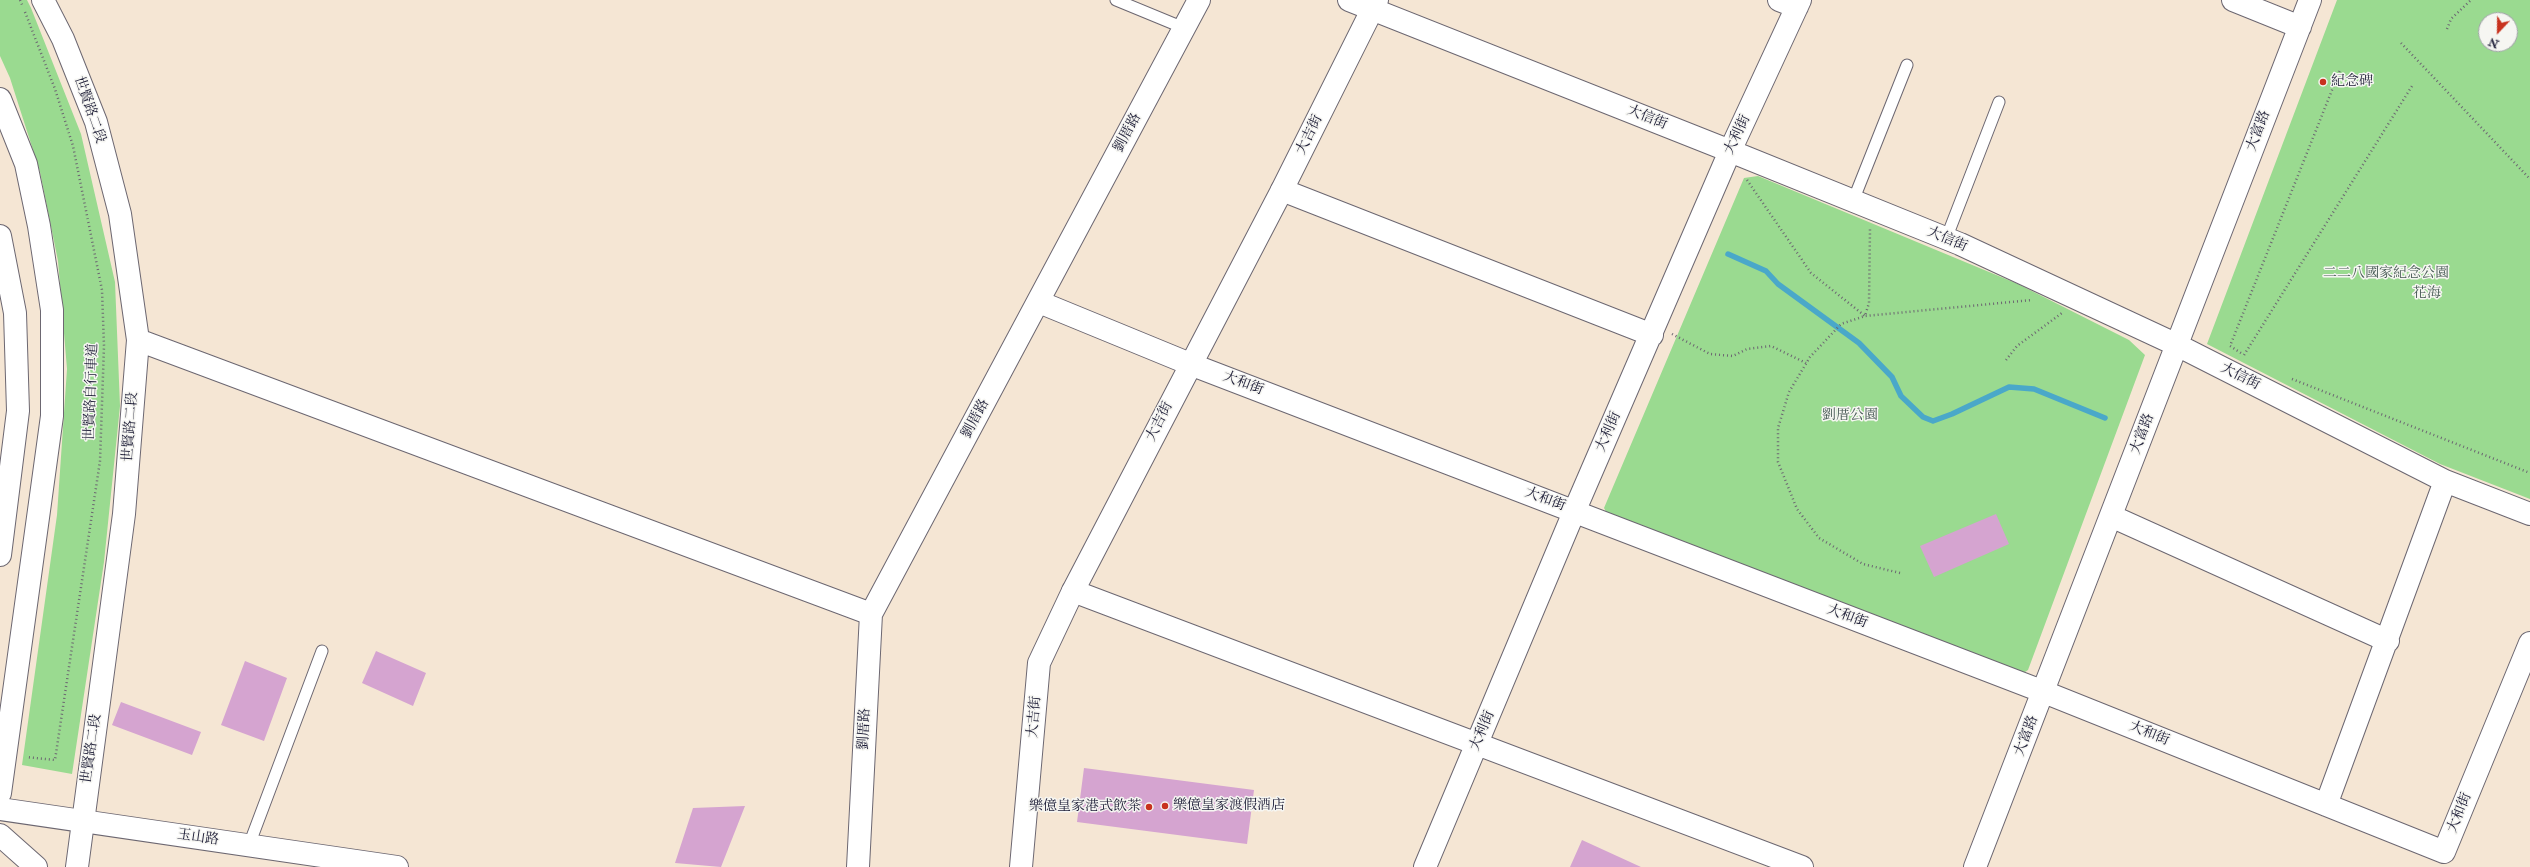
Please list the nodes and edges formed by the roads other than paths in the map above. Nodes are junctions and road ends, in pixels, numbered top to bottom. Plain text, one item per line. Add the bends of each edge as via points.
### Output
1 (43, 0) edge
2 (1116, 0) edge
3 (1199, 0) edge
4 (1349, 0) edge
5 (2233, 0) edge
6 (2310, 0) edge
7 (1792, 2) edge
8 (1374, 4) edge
9 (2300, 27) junction
10 (1184, 28) junction
11 (1907, 65) dead end
12 (0, 99) edge
13 (1999, 102) dead end
14 (1730, 151) junction
15 (1282, 190) junction
16 (1853, 201) junction
17 (0, 236) edge
18 (1946, 239) junction
19 (1039, 302) junction
20 (1654, 331) junction
21 (138, 340) junction
22 (2177, 346) junction
23 (1190, 364) junction
24 (2445, 481) junction
25 (1574, 512) junction
26 (2530, 514) edge
27 (2111, 516) junction
28 (0, 555) edge
29 (1073, 591) junction
30 (871, 614) junction
31 (2388, 641) junction
32 (2530, 643) edge
33 (322, 651) dead end
34 (2044, 692) junction
35 (1478, 745) junction
36 (0, 793) edge
37 (2326, 805) junction
38 (0, 809) edge
39 (83, 821) junction
40 (0, 835) edge
41 (249, 845) junction
42 (36, 867) edge
43 (77, 867) edge
44 (397, 867) edge
45 (858, 867) edge
46 (1021, 867) edge
47 (1425, 867) edge
48 (1802, 867) edge
49 (1975, 867) edge

1 - 21 street, 世賢路二段 via 63,39 96,122 120,214
2 - 10 lane
3 - 10 street, 劉厝路
4 - 8 street, 大信街
5 - 9 street
6 - 9 street, 大富路
7 - 14 street, 大利街
8 - 14 street, 大信街
8 - 15 street, 大吉街
9 - 22 street, 大富路
10 - 19 street, 劉厝路
11 - 16 lane
12 - 36 street via 26,164 39,226 52,310 52,416
13 - 18 lane
14 - 16 street, 大信街
14 - 20 street, 大利街
15 - 20 street
15 - 23 street, 大吉街
16 - 18 street, 大信街
17 - 28 street via 15,314 18,411
18 - 22 street, 大信街
19 - 23 street, 大和街
19 - 30 street, 劉厝路
20 - 25 street, 大利街
21 - 30 street
21 - 39 street, 世賢路二段 via 124,514
22 - 24 street, 大信街
22 - 27 street, 大富路
23 - 25 street, 大和街
23 - 29 street, 大吉街
24 - 26 street, 大信街
24 - 31 street
25 - 34 street, 大和街
25 - 35 street, 大利街
27 - 31 street
27 - 34 street, 大富路
29 - 35 street
29 - 46 street, 大吉街 via 1039,663
30 - 45 street, 劉厝路
31 - 37 street
32 - 37 street, 大和街 via 2444,852
33 - 41 lane
34 - 37 street, 大和街
34 - 49 street, 大富路
35 - 47 street, 大利街
35 - 48 street
38 - 39 street, 玉山路
39 - 41 street, 玉山路
39 - 43 street, 世賢路二段
40 - 42 street
41 - 44 street, 玉山路

